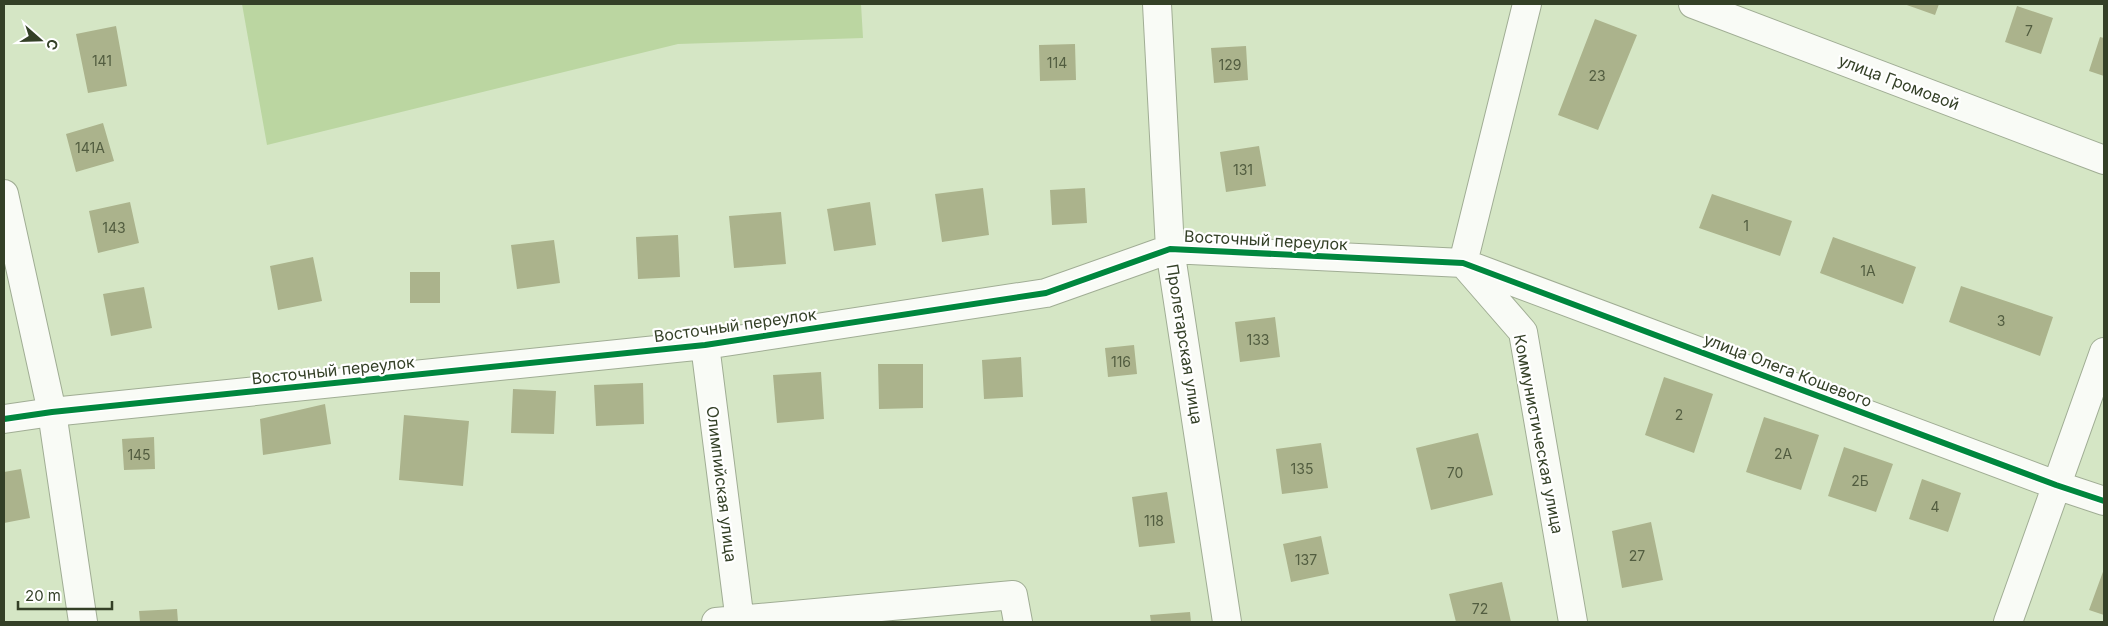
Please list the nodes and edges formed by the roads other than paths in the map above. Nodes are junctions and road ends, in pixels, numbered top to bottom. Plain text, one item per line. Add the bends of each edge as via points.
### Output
1 (1158, 4) edge
2 (1527, 4) edge
3 (1693, 4) edge
4 (2104, 160) edge
5 (4, 194) edge
6 (1170, 249) junction
7 (1463, 263) junction
8 (705, 345) junction
9 (2104, 352) edge
10 (52, 412) junction
11 (4, 419) edge
12 (2056, 485) junction
13 (2104, 501) edge
14 (83, 622) edge
15 (732, 622) edge
16 (1018, 622) edge
17 (1227, 622) edge
18 (1573, 622) edge
19 (2008, 622) edge

1 - 6 street, Пролетарская улица
2 - 7 street
3 - 4 street, улица Громовой
5 - 10 street
6 - 7 street, Восточный переулок
6 - 8 street, Восточный переулок via 1046,293
6 - 17 street, Пролетарская улица
7 - 12 street, улица Олега Кошевого
7 - 18 street, Коммунистическая улица via 1523,332
8 - 10 street, Восточный переулок
8 - 15 street, Олимпийская улица
9 - 12 street
10 - 11 street, Восточный переулок
10 - 14 street
12 - 13 street, улица Олега Кошевого
12 - 19 street
15 - 16 street via 1013,595

